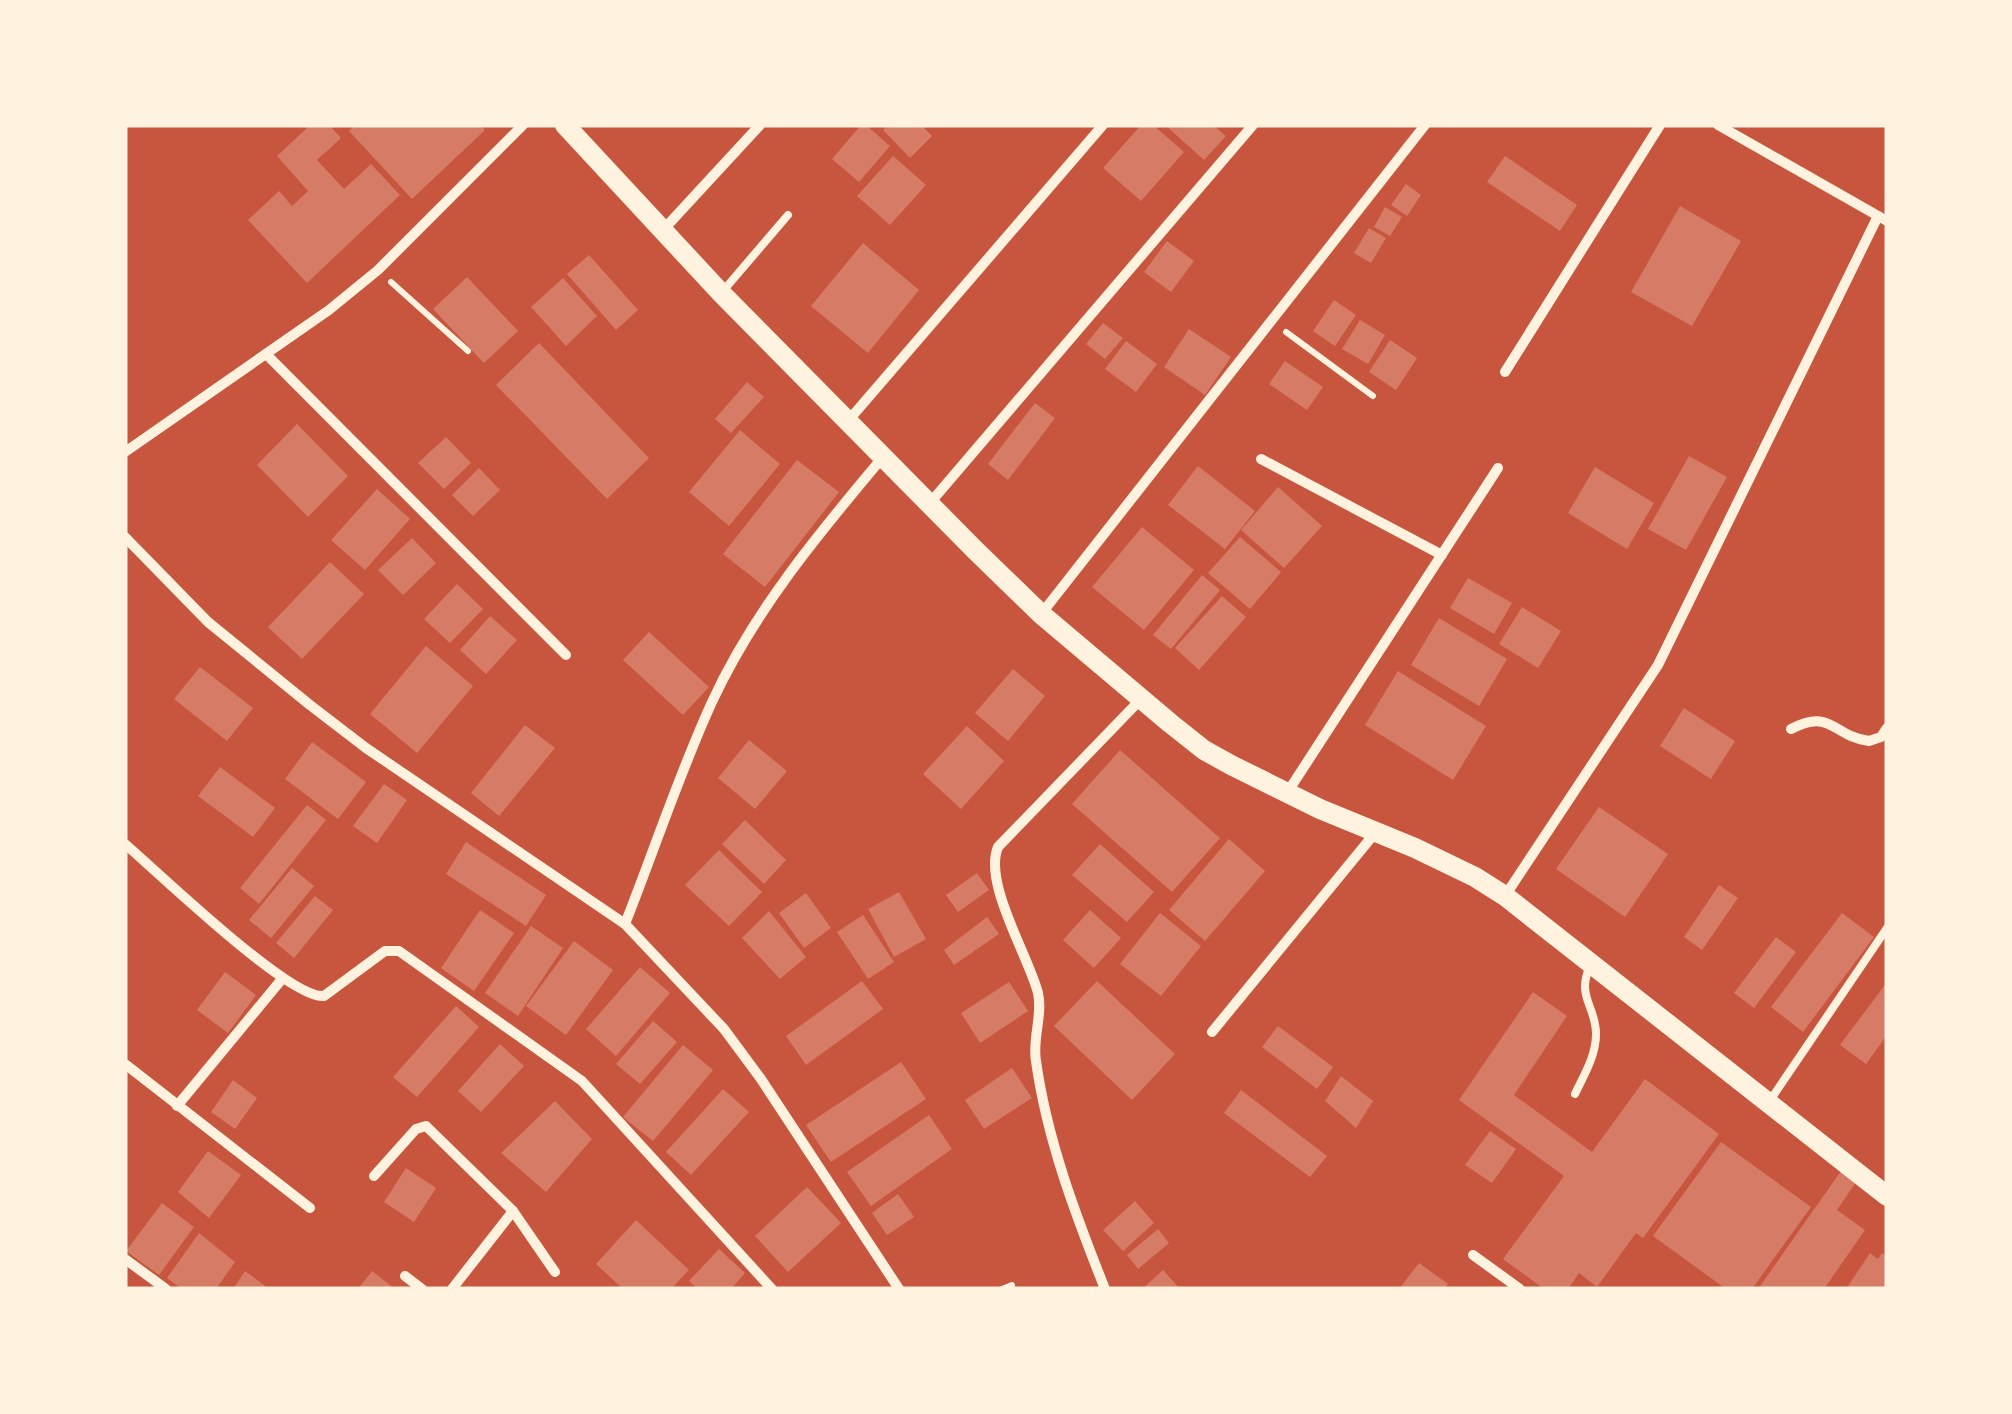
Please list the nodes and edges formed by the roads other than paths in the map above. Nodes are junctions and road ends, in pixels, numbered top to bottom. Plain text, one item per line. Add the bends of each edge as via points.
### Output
1 (523, 125) edge
2 (565, 125) edge
3 (760, 125) edge
4 (1103, 125) edge
5 (1253, 125) edge
6 (1425, 125) edge
7 (1660, 125) edge
8 (1718, 125) edge
9 (788, 215) dead end
10 (1883, 218) edge
11 (664, 229) junction
12 (721, 293) junction
13 (266, 354) junction
14 (1505, 372) dead end
15 (848, 421) junction
16 (125, 452) edge
17 (882, 457) junction
18 (1262, 459) dead end
19 (1498, 468) dead end
20 (930, 503) junction
21 (125, 538) edge
22 (1442, 555) junction
23 (1041, 614) junction
24 (566, 655) dead end
25 (1142, 698) junction
26 (1887, 728) edge
27 (1791, 729) dead end
28 (1287, 793) junction
29 (1375, 832) junction
30 (125, 844) edge
31 (1504, 896) junction
32 (625, 924) junction
33 (1887, 928) edge
34 (1591, 962) junction
35 (282, 979) junction
36 (1212, 1032) dead end
37 (125, 1064) edge
38 (1575, 1094) dead end
39 (1768, 1103) junction
40 (177, 1106) junction
41 (374, 1176) dead end
42 (1887, 1196) edge
43 (310, 1208) dead end
44 (514, 1211) junction
45 (1473, 1255) dead end
46 (125, 1259) edge
47 (554, 1272) dead end
48 (405, 1276) dead end
49 (166, 1289) edge
50 (422, 1289) edge
51 (452, 1289) edge
52 (772, 1289) edge
53 (899, 1289) edge
54 (1105, 1289) edge
55 (1520, 1289) edge

1 - 13 street via 378,270
2 - 11 main road
3 - 11 street
4 - 15 street
5 - 20 street
6 - 23 street
7 - 14 street
8 - 10 street
9 - 12 lane
10 - 31 street via 1658,666
11 - 12 main road
12 - 15 main road
13 - 16 street
13 - 24 street
15 - 17 main road
17 - 20 main road
17 - 32 street via 766,607 712,701
18 - 22 street
19 - 22 street
20 - 23 main road
21 - 32 street via 208,622 310,706
22 - 28 street
23 - 25 main road
25 - 28 main road via 1204,750
25 - 54 street via 993,859 1038,992 1036,1065 1068,1195
26 - 27 street via 1876,740 1860,740 1820,720
28 - 29 main road
29 - 31 main road
29 - 36 street
30 - 35 street
31 - 34 main road
32 - 53 street via 724,1029
33 - 39 lane
34 - 38 lane via 1583,989 1596,1031 1593,1056
34 - 39 main road
35 - 40 street
35 - 52 street via 324,996 385,951 399,951 582,1081
37 - 40 street
39 - 42 main road
40 - 43 street
41 - 44 street via 422,1126
44 - 47 street
44 - 51 street
45 - 55 street
46 - 49 street
48 - 50 street

